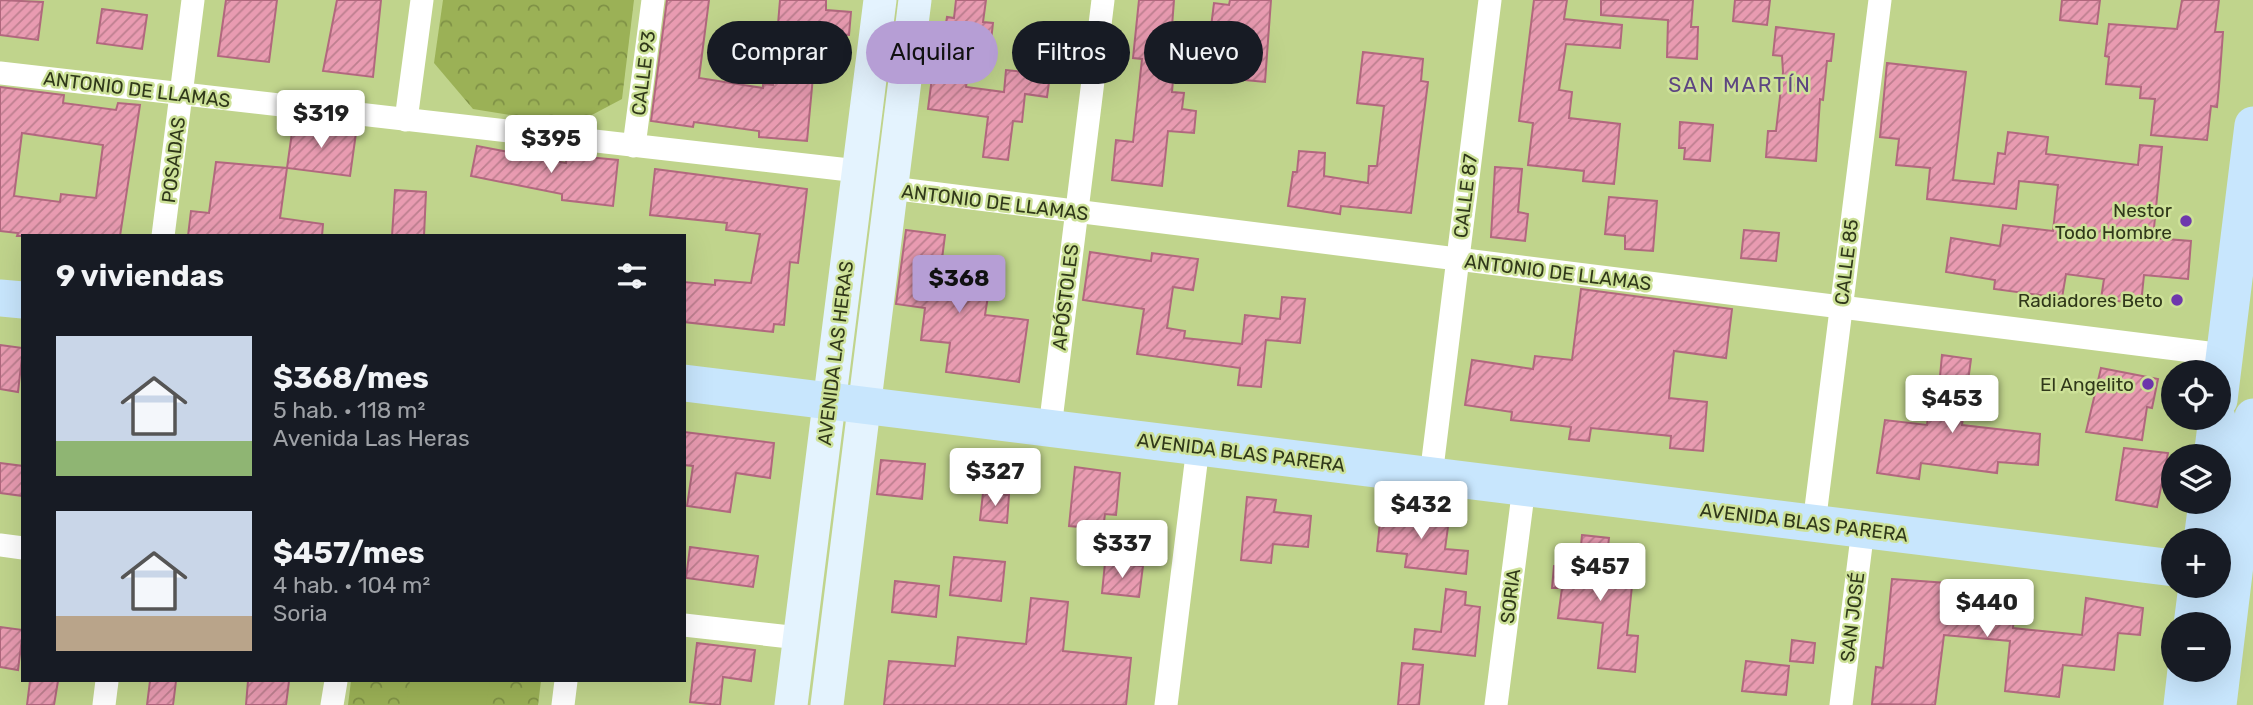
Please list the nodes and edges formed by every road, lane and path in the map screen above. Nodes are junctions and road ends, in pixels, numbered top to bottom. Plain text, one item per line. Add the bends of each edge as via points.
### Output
1 (193, 0) edge
2 (422, 0) edge
3 (653, 0) edge
4 (880, 0) edge
5 (915, 0) edge
6 (1103, 0) edge
7 (1490, 0) edge
8 (1880, 0) edge
9 (0, 73) edge
10 (181, 94) junction
11 (406, 120) junction
12 (2253, 125) edge
13 (634, 146) junction
14 (858, 172) junction
15 (891, 188) junction
16 (1076, 212) junction
17 (163, 234) edge
18 (1457, 260) junction
19 (0, 298) edge
20 (21, 300) edge
21 (1840, 307) junction
22 (2224, 355) junction
23 (2223, 360) edge
24 (686, 383) edge
25 (847, 403) junction
26 (2253, 417) edge
27 (1049, 428) junction
28 (1198, 447) junction
29 (1431, 476) junction
30 (1524, 487) junction
31 (1814, 524) junction
32 (1863, 529) junction
33 (0, 545) edge
34 (21, 548) edge
35 (2161, 566) edge
36 (2235, 576) edge
37 (686, 625) edge
38 (799, 638) junction
39 (107, 682) edge
40 (336, 682) edge
41 (566, 682) edge
42 (2185, 682) edge
43 (104, 705) edge
44 (332, 705) edge
45 (563, 705) edge
46 (791, 705) edge
47 (827, 705) edge
48 (1166, 705) edge
49 (1496, 705) edge
50 (1841, 705) edge
51 (2182, 705) edge
52 (2218, 705) edge

1 - 10 street, POSADAS
2 - 11 street
3 - 13 street, CALLE 93
4 - 14 main road, AVENIDA LAS HERAS
5 - 15 main road, AVENIDA LAS HERAS
6 - 16 street, APÓSTOLES
7 - 18 street, CALLE 87
8 - 21 street, CALLE 85
9 - 10 street, ANTONIO DE LLAMAS
10 - 11 street, ANTONIO DE LLAMAS
10 - 17 street, POSADAS
11 - 13 street, ANTONIO DE LLAMAS
12 - 22 main road
13 - 14 street, ANTONIO DE LLAMAS
14 - 25 main road, AVENIDA LAS HERAS
15 - 16 street, ANTONIO DE LLAMAS
15 - 25 main road, AVENIDA LAS HERAS
16 - 18 street, ANTONIO DE LLAMAS
16 - 27 street, APÓSTOLES
18 - 21 street, ANTONIO DE LLAMAS
18 - 29 street, CALLE 87
19 - 20 main road
21 - 22 street, ANTONIO DE LLAMAS
21 - 31 street, CALLE 85
22 - 23 main road
24 - 25 main road, AVENIDA BLAS PARERA
25 - 27 main road, AVENIDA BLAS PARERA
25 - 38 main road, AVENIDA LAS HERAS
25 - 47 main road, AVENIDA LAS HERAS
26 - 36 main road
27 - 28 main road, AVENIDA BLAS PARERA
28 - 29 main road, AVENIDA BLAS PARERA
28 - 48 street
29 - 30 main road, AVENIDA BLAS PARERA
30 - 31 main road, AVENIDA BLAS PARERA
30 - 49 street, SORIA
31 - 32 main road, AVENIDA BLAS PARERA
32 - 35 main road, AVENIDA BLAS PARERA
32 - 50 street, SAN JOSÉ
33 - 34 street
36 - 52 main road
37 - 38 street
38 - 46 main road, AVENIDA LAS HERAS
39 - 43 street
40 - 44 street
41 - 45 street
42 - 51 main road

